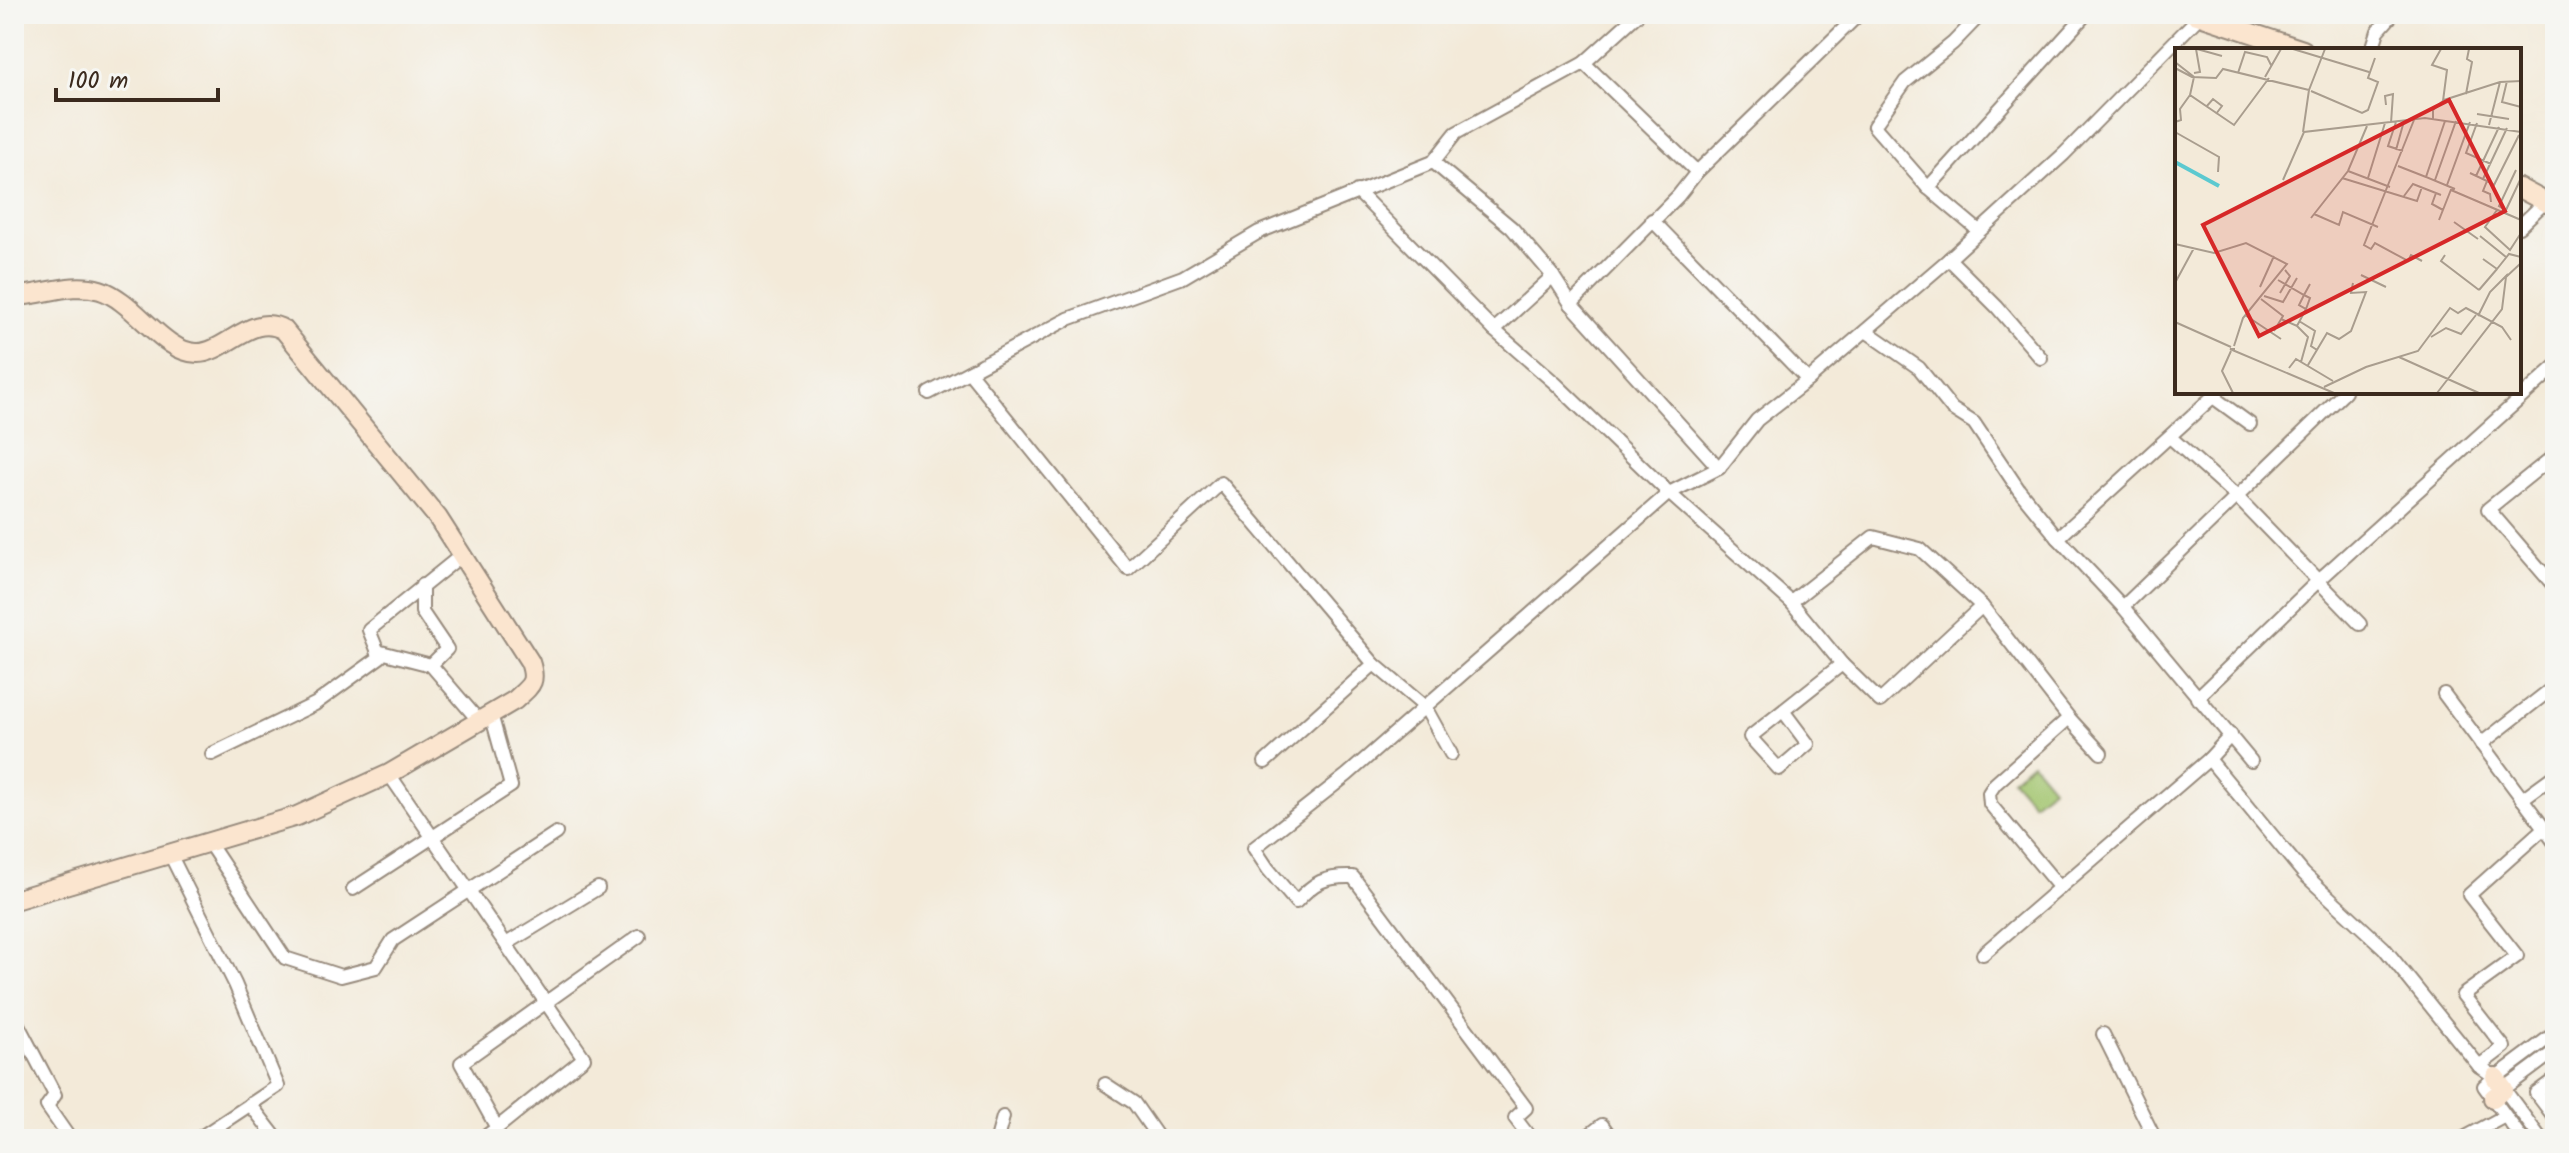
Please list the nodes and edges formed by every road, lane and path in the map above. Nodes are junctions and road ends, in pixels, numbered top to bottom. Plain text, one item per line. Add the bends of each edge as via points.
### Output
1 (1638, 14) edge
2 (1859, 14) edge
3 (1981, 14) edge
4 (2086, 14) edge
5 (2393, 14) edge
6 (2197, 15) edge
7 (2297, 48) edge
8 (2373, 48) edge
9 (1584, 63) junction
10 (1433, 162) junction
11 (1697, 172) junction
12 (1928, 188) junction
13 (2521, 189) edge
14 (1357, 191) junction
15 (2550, 204) edge
16 (1652, 220) junction
17 (2521, 226) edge
18 (1979, 231) junction
19 (1949, 259) junction
20 (1553, 276) junction
21 (14, 296) edge
22 (1571, 304) junction
23 (1494, 330) junction
24 (1866, 331) junction
25 (2041, 358) dead end
26 (2555, 367) edge
27 (969, 372) junction
28 (1808, 380) junction
29 (929, 393) dead end
30 (2215, 394) edge
31 (2343, 394) edge
32 (2250, 424) dead end
33 (2170, 437) junction
34 (2555, 455) edge
35 (1719, 468) junction
36 (1669, 493) junction
37 (2237, 497) junction
38 (2058, 538) junction
39 (463, 554) junction
40 (2319, 580) junction
41 (422, 585) junction
42 (2555, 587) edge
43 (1791, 602) junction
44 (1982, 606) junction
45 (2123, 607) junction
46 (2360, 624) dead end
47 (377, 651) junction
48 (1374, 664) junction
49 (1842, 664) junction
50 (431, 665) junction
51 (2555, 686) edge
52 (2444, 694) dead end
53 (2197, 698) junction
54 (1425, 707) junction
55 (1784, 712) junction
56 (485, 718) junction
57 (2069, 718) junction
58 (2231, 735) junction
59 (2481, 744) junction
60 (2101, 753) dead end
61 (212, 754) dead end
62 (1451, 754) dead end
63 (2209, 759) junction
64 (2251, 761) dead end
65 (1265, 762) dead end
66 (389, 774) junction
67 (2555, 775) edge
68 (2522, 799) junction
69 (2544, 828) junction
70 (556, 833) dead end
71 (432, 837) junction
72 (209, 843) junction
73 (2555, 843) edge
74 (170, 854) junction
75 (598, 888) dead end
76 (2060, 888) junction
77 (353, 889) dead end
78 (469, 891) junction
79 (14, 900) edge
80 (639, 936) dead end
81 (506, 944) junction
82 (1983, 954) dead end
83 (547, 1004) junction
84 (14, 1017) edge
85 (2555, 1033) edge
86 (2103, 1034) dead end
87 (2555, 1051) edge
88 (2479, 1066) junction
89 (2555, 1079) edge
90 (1105, 1084) dead end
91 (2494, 1088) junction
92 (250, 1104) junction
93 (2505, 1116) junction
94 (1003, 1117) dead end
95 (2555, 1118) edge
96 (497, 1128) junction
97 (70, 1139) edge
98 (198, 1139) edge
99 (277, 1139) edge
100 (482, 1139) edge
101 (997, 1139) edge
102 (1159, 1139) edge
103 (1531, 1139) edge
104 (1584, 1139) edge
105 (1612, 1139) edge
106 (2155, 1139) edge
107 (2462, 1139) edge
108 (2522, 1139) edge
109 (2541, 1139) edge

1 - 9 street
2 - 11 street
3 - 12 street via 1905,82 1874,126
4 - 12 street
5 - 8 street via 2378,31
6 - 7 street
6 - 18 street via 2064,154
9 - 10 street via 1456,133
9 - 11 street
10 - 14 street
10 - 20 street via 1512,228
11 - 16 street
12 - 18 street
13 - 15 street
14 - 23 street
14 - 27 street via 1259,232 1183,277 1068,319
15 - 17 street
16 - 22 street
16 - 28 street
18 - 19 street
19 - 24 street
19 - 25 street
20 - 22 street
20 - 23 street
21 - 39 street via 78,286 103,290 179,349 200,353 274,324 291,337
22 - 35 street
23 - 36 street
24 - 28 street
24 - 38 street via 1919,368 1952,409 1974,423
26 - 40 street
27 - 29 street
27 - 48 street via 1128,569 1221,483
28 - 35 street via 1757,420
30 - 32 street
30 - 33 street
31 - 37 street
33 - 37 street
33 - 38 street
34 - 42 street via 2488,509
35 - 36 street
36 - 43 street
36 - 54 street
37 - 40 street
37 - 45 street
38 - 45 street
39 - 41 street
39 - 56 street via 535,675 515,700
40 - 46 street
40 - 53 street
41 - 47 street via 369,630
41 - 50 street via 422,612 447,649
43 - 44 street via 1873,537 1920,549
43 - 49 street
44 - 49 street via 1880,701
44 - 57 street
45 - 53 street
47 - 50 street
47 - 61 street via 380,657 315,704
48 - 54 street
48 - 65 street
49 - 55 street
50 - 56 street
51 - 59 street
52 - 59 street
53 - 58 street
54 - 62 street
54 - 103 street via 1254,848 1296,902 1309,887 1331,876 1353,877 1526,1108 1515,1118
55 - 55 street via 1750,737 1779,769 1808,744
56 - 66 street
56 - 71 street via 511,786
57 - 60 street
57 - 76 street via 1989,793 1990,804
58 - 63 street
58 - 64 street
59 - 68 street
63 - 76 street
63 - 88 street via 2304,874 2384,948
66 - 71 street
66 - 72 street via 297,816
67 - 68 street
68 - 69 street
69 - 73 street
69 - 88 street via 2469,895 2517,956 2463,995 2504,1047
70 - 78 street
71 - 77 street
71 - 78 street
72 - 74 street
72 - 78 street via 285,958 341,976 376,967 393,940
74 - 79 street
74 - 92 street via 235,984 278,1086
75 - 81 street
76 - 82 street
78 - 81 street
80 - 83 street
81 - 83 street
83 - 96 street via 584,1058
83 - 96 street via 461,1063
84 - 97 street via 55,1095 47,1106
85 - 91 street
86 - 106 street
87 - 91 street
88 - 91 street
89 - 95 street via 2536,1093
90 - 102 street via 1134,1103
91 - 93 street
91 - 109 street
92 - 98 street
92 - 99 street
93 - 107 street
93 - 108 street
94 - 101 street
96 - 100 street
104 - 105 street via 1602,1125

